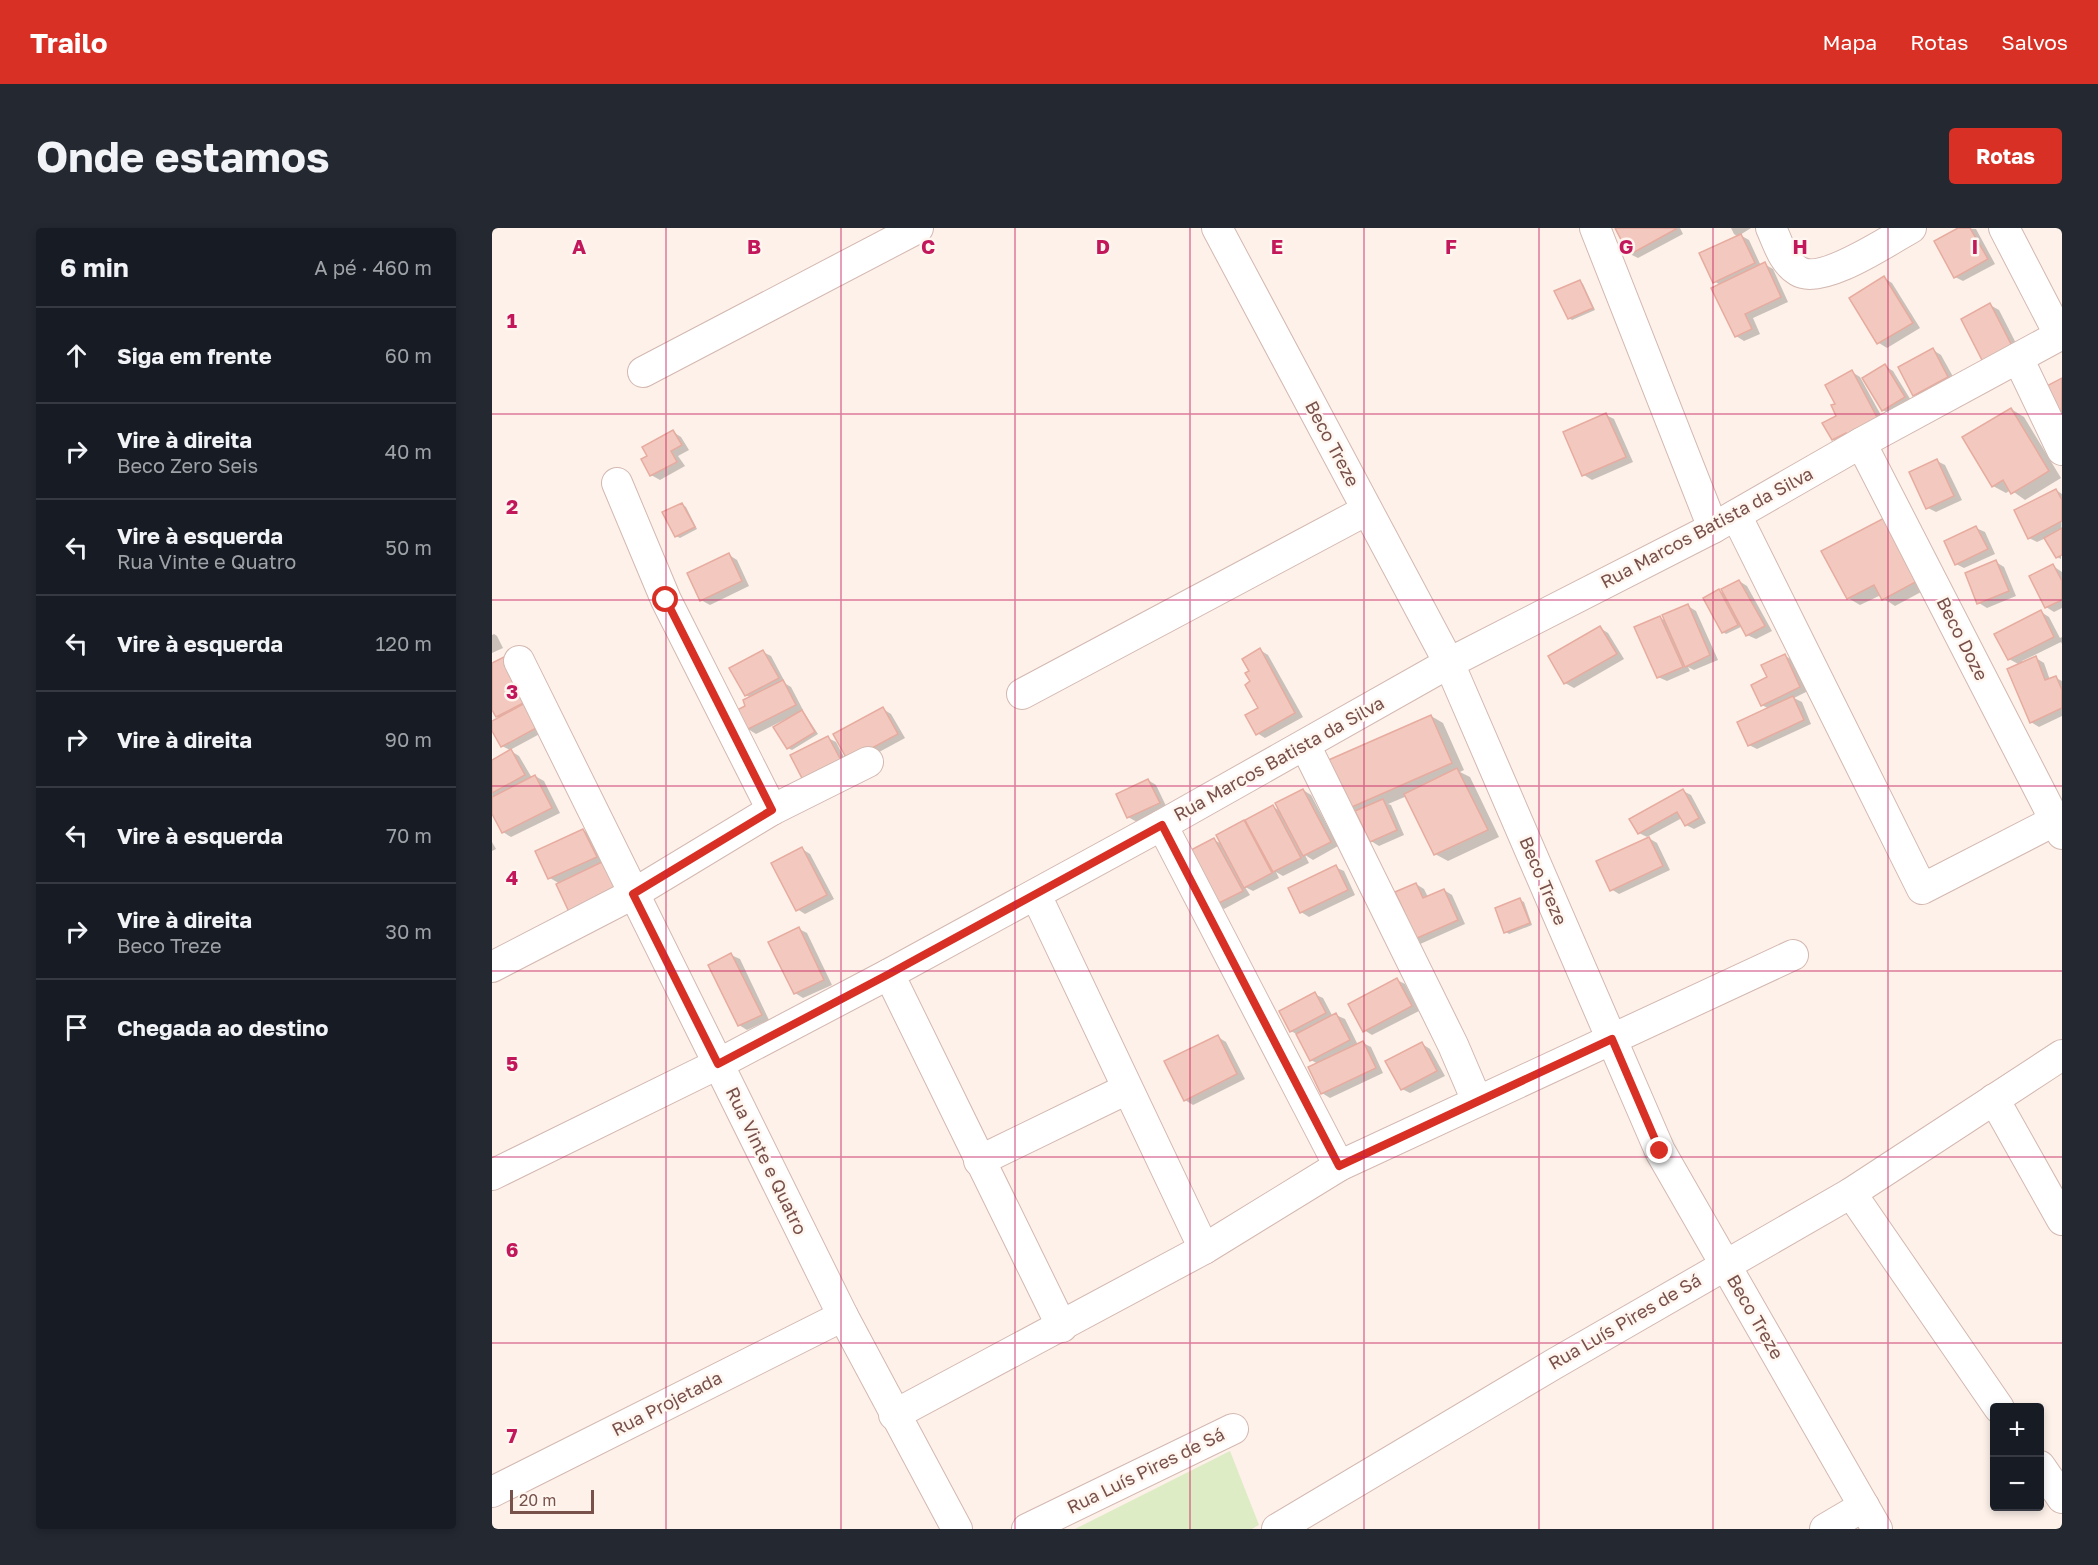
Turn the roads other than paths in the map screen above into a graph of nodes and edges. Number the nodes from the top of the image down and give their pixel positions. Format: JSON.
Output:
{"nodes":[{"id":1,"x":918,"y":228,"type":"edge"},
{"id":2,"x":1216,"y":228,"type":"edge"},
{"id":3,"x":1595,"y":228,"type":"edge"},
{"id":4,"x":1772,"y":228,"type":"edge"},
{"id":5,"x":1911,"y":228,"type":"edge"},
{"id":6,"x":2004,"y":228,"type":"edge"},
{"id":7,"x":2061,"y":335,"type":"edge"},
{"id":8,"x":2018,"y":358,"type":"junction"},
{"id":9,"x":643,"y":372,"type":"dead end"},
{"id":10,"x":1861,"y":443,"type":"junction"},
{"id":11,"x":2062,"y":450,"type":"edge"},
{"id":12,"x":617,"y":483,"type":"dead end"},
{"id":13,"x":1367,"y":510,"type":"junction"},
{"id":14,"x":1724,"y":521,"type":"junction"},
{"id":15,"x":519,"y":661,"type":"dead end"},
{"id":16,"x":1449,"y":663,"type":"junction"},
{"id":17,"x":1022,"y":694,"type":"dead end"},
{"id":18,"x":1305,"y":745,"type":"junction"},
{"id":19,"x":868,"y":762,"type":"dead end"},
{"id":20,"x":772,"y":810,"type":"junction"},
{"id":21,"x":2060,"y":824,"type":"edge"},
{"id":22,"x":1162,"y":825,"type":"junction"},
{"id":23,"x":633,"y":894,"type":"junction"},
{"id":24,"x":1036,"y":895,"type":"junction"},
{"id":25,"x":1793,"y":955,"type":"dead end"},
{"id":26,"x":493,"y":964,"type":"edge"},
{"id":27,"x":889,"y":974,"type":"junction"},
{"id":28,"x":1612,"y":1039,"type":"junction"},
{"id":29,"x":2062,"y":1055,"type":"edge"},
{"id":30,"x":718,"y":1064,"type":"junction"},
{"id":31,"x":1127,"y":1089,"type":"junction"},
{"id":32,"x":1994,"y":1099,"type":"junction"},
{"id":33,"x":1477,"y":1101,"type":"junction"},
{"id":34,"x":979,"y":1161,"type":"junction"},
{"id":35,"x":1339,"y":1166,"type":"junction"},
{"id":36,"x":492,"y":1175,"type":"edge"},
{"id":37,"x":1851,"y":1193,"type":"junction"},
{"id":38,"x":2062,"y":1220,"type":"edge"},
{"id":39,"x":1204,"y":1250,"type":"junction"},
{"id":40,"x":1724,"y":1264,"type":"junction"},
{"id":41,"x":843,"y":1316,"type":"junction"},
{"id":42,"x":1062,"y":1327,"type":"junction"},
{"id":43,"x":1992,"y":1397,"type":"edge"},
{"id":44,"x":894,"y":1415,"type":"junction"},
{"id":45,"x":1233,"y":1429,"type":"dead end"},
{"id":46,"x":2044,"y":1472,"type":"edge"},
{"id":47,"x":492,"y":1492,"type":"edge"},
{"id":48,"x":2062,"y":1498,"type":"edge"},
{"id":49,"x":1871,"y":1517,"type":"edge"},
{"id":50,"x":957,"y":1529,"type":"edge"},
{"id":51,"x":1027,"y":1529,"type":"edge"},
{"id":52,"x":1277,"y":1529,"type":"edge"},
{"id":53,"x":1825,"y":1529,"type":"edge"}],
"edges":[{"from":1,"to":9,"type":"street"},
{"from":2,"to":13,"type":"street","name":"Beco Treze"},
{"from":3,"to":14,"type":"street"},
{"from":4,"to":5,"type":"street"},
{"from":6,"to":7,"type":"street"},
{"from":7,"to":8,"type":"street","name":"Rua Marcos Batista da Silva"},
{"from":8,"to":10,"type":"street","name":"Rua Marcos Batista da Silva"},
{"from":8,"to":11,"type":"street"},
{"from":10,"to":14,"type":"street","name":"Rua Marcos Batista da Silva"},
{"from":10,"to":21,"type":"street","name":"Beco Doze"},
{"from":12,"to":20,"type":"street"},
{"from":13,"to":16,"type":"street","name":"Beco Treze"},
{"from":13,"to":17,"type":"street"},
{"from":14,"to":16,"type":"street","name":"Rua Marcos Batista da Silva"},
{"from":14,"to":21,"type":"street"},
{"from":15,"to":23,"type":"street","name":"Rua Vinte e Quatro"},
{"from":16,"to":18,"type":"street","name":"Rua Marcos Batista da Silva"},
{"from":16,"to":28,"type":"street","name":"Beco Treze"},
{"from":18,"to":22,"type":"street","name":"Rua Marcos Batista da Silva"},
{"from":18,"to":33,"type":"street"},
{"from":19,"to":20,"type":"street"},
{"from":20,"to":23,"type":"street"},
{"from":22,"to":24,"type":"street","name":"Rua Marcos Batista da Silva"},
{"from":22,"to":35,"type":"street"},
{"from":23,"to":26,"type":"street"},
{"from":23,"to":30,"type":"street","name":"Rua Vinte e Quatro"},
{"from":24,"to":27,"type":"street","name":"Rua Marcos Batista da Silva"},
{"from":24,"to":31,"type":"street"},
{"from":25,"to":28,"type":"street"},
{"from":27,"to":30,"type":"street","name":"Rua Marcos Batista da Silva"},
{"from":27,"to":34,"type":"street"},
{"from":28,"to":33,"type":"street"},
{"from":28,"to":40,"type":"street","name":"Beco Treze"},
{"from":29,"to":32,"type":"street","name":"Rua Luís Pires de Sá"},
{"from":30,"to":36,"type":"street","name":"Rua Marcos Batista da Silva"},
{"from":30,"to":41,"type":"street","name":"Rua Vinte e Quatro"},
{"from":31,"to":34,"type":"street"},
{"from":31,"to":39,"type":"street"},
{"from":32,"to":37,"type":"street","name":"Rua Luís Pires de Sá"},
{"from":32,"to":38,"type":"street"},
{"from":33,"to":35,"type":"street"},
{"from":34,"to":42,"type":"street"},
{"from":35,"to":39,"type":"street"},
{"from":37,"to":40,"type":"street","name":"Rua Luís Pires de Sá"},
{"from":37,"to":43,"type":"street"},
{"from":39,"to":42,"type":"street"},
{"from":40,"to":49,"type":"street","name":"Beco Treze"},
{"from":40,"to":52,"type":"street","name":"Rua Luís Pires de Sá"},
{"from":41,"to":44,"type":"street","name":"Rua Vinte e Quatro"},
{"from":41,"to":47,"type":"street","name":"Rua Projetada"},
{"from":42,"to":44,"type":"street"},
{"from":44,"to":50,"type":"street","name":"Rua Vinte e Quatro"},
{"from":45,"to":51,"type":"street","name":"Rua Luís Pires de Sá"},
{"from":46,"to":48,"type":"street"},
{"from":49,"to":53,"type":"street"}]}
